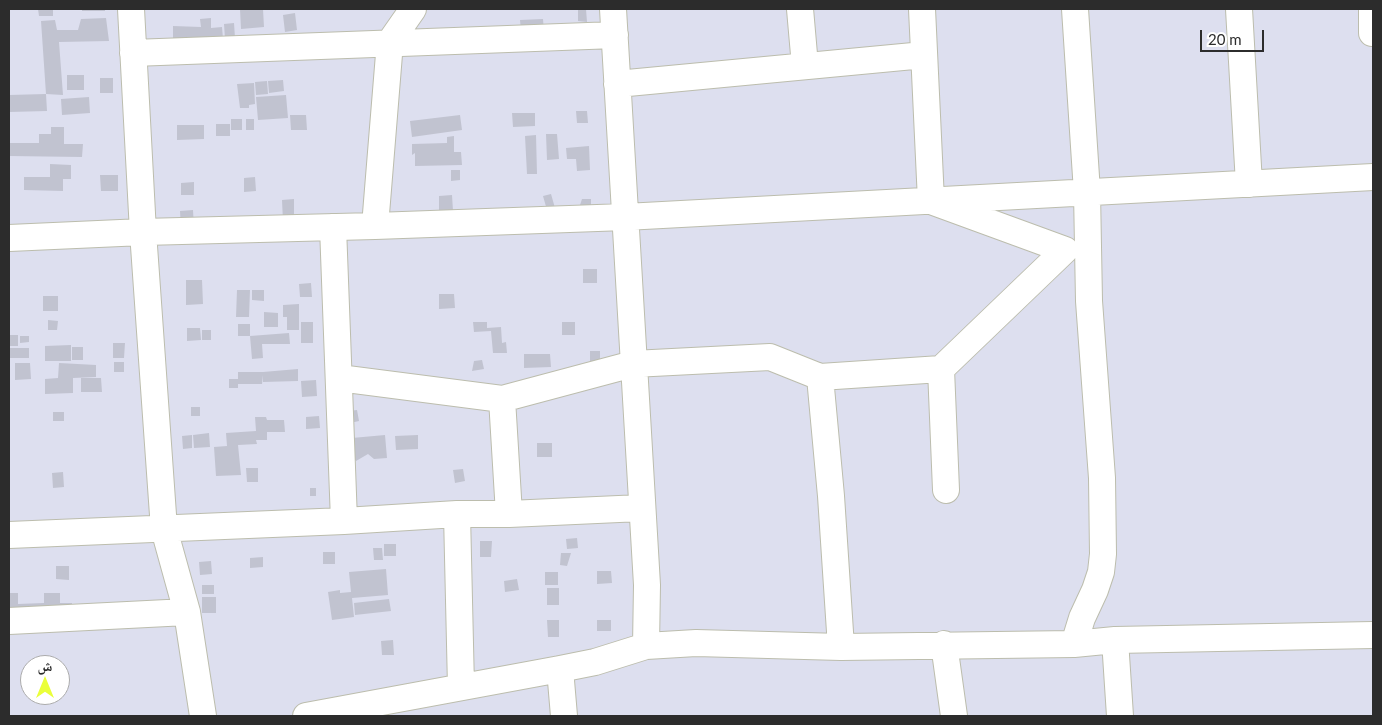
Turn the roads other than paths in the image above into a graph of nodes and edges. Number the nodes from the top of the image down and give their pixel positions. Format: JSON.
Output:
{"nodes":[{"id":1,"x":131,"y":9,"type":"edge"},
{"id":2,"x":413,"y":9,"type":"edge"},
{"id":3,"x":613,"y":9,"type":"edge"},
{"id":4,"x":800,"y":9,"type":"edge"},
{"id":5,"x":922,"y":9,"type":"edge"},
{"id":6,"x":1075,"y":9,"type":"edge"},
{"id":7,"x":1239,"y":9,"type":"edge"},
{"id":8,"x":614,"y":35,"type":"junction"},
{"id":9,"x":390,"y":42,"type":"junction"},
{"id":10,"x":133,"y":53,"type":"junction"},
{"id":11,"x":924,"y":55,"type":"junction"},
{"id":12,"x":805,"y":66,"type":"junction"},
{"id":13,"x":617,"y":84,"type":"junction"},
{"id":14,"x":1373,"y":177,"type":"edge"},
{"id":15,"x":1249,"y":184,"type":"junction"},
{"id":16,"x":1087,"y":192,"type":"junction"},
{"id":17,"x":931,"y":201,"type":"junction"},
{"id":18,"x":625,"y":217,"type":"junction"},
{"id":19,"x":375,"y":226,"type":"junction"},
{"id":20,"x":333,"y":227,"type":"junction"},
{"id":21,"x":143,"y":232,"type":"junction"},
{"id":22,"x":9,"y":238,"type":"edge"},
{"id":23,"x":1065,"y":250,"type":"junction"},
{"id":24,"x":1089,"y":302,"type":"junction"},
{"id":25,"x":633,"y":364,"type":"junction"},
{"id":26,"x":941,"y":369,"type":"junction"},
{"id":27,"x":820,"y":377,"type":"junction"},
{"id":28,"x":339,"y":378,"type":"junction"},
{"id":29,"x":502,"y":400,"type":"junction"},
{"id":30,"x":946,"y":490,"type":"dead end"},
{"id":31,"x":641,"y":508,"type":"junction"},
{"id":32,"x":457,"y":514,"type":"junction"},
{"id":33,"x":509,"y":514,"type":"junction"},
{"id":34,"x":344,"y":521,"type":"junction"},
{"id":35,"x":164,"y":529,"type":"junction"},
{"id":36,"x":9,"y":535,"type":"edge"},
{"id":37,"x":187,"y":612,"type":"junction"},
{"id":38,"x":9,"y":621,"type":"edge"},
{"id":39,"x":1373,"y":635,"type":"edge"},
{"id":40,"x":1115,"y":640,"type":"junction"},
{"id":41,"x":944,"y":644,"type":"junction"},
{"id":42,"x":1074,"y":644,"type":"junction"},
{"id":43,"x":646,"y":646,"type":"junction"},
{"id":44,"x":841,"y":647,"type":"junction"},
{"id":45,"x":560,"y":669,"type":"junction"},
{"id":46,"x":461,"y":687,"type":"junction"},
{"id":47,"x":203,"y":716,"type":"edge"},
{"id":48,"x":306,"y":716,"type":"edge"},
{"id":49,"x":564,"y":716,"type":"edge"},
{"id":50,"x":954,"y":716,"type":"edge"},
{"id":51,"x":1120,"y":716,"type":"edge"}],
"edges":[{"from":1,"to":10,"type":"street"},
{"from":2,"to":9,"type":"street"},
{"from":3,"to":8,"type":"street"},
{"from":4,"to":12,"type":"street"},
{"from":5,"to":11,"type":"street"},
{"from":6,"to":16,"type":"street"},
{"from":7,"to":15,"type":"street"},
{"from":8,"to":9,"type":"street"},
{"from":8,"to":13,"type":"street"},
{"from":9,"to":10,"type":"street"},
{"from":9,"to":19,"type":"street"},
{"from":10,"to":21,"type":"street"},
{"from":11,"to":12,"type":"street"},
{"from":11,"to":17,"type":"street"},
{"from":12,"to":13,"type":"street"},
{"from":13,"to":18,"type":"street"},
{"from":14,"to":15,"type":"street"},
{"from":15,"to":16,"type":"street"},
{"from":16,"to":17,"type":"street"},
{"from":16,"to":24,"type":"street"},
{"from":17,"to":18,"type":"street"},
{"from":17,"to":23,"type":"street"},
{"from":18,"to":19,"type":"street"},
{"from":18,"to":25,"type":"street"},
{"from":19,"to":20,"type":"street"},
{"from":20,"to":21,"type":"street"},
{"from":20,"to":28,"type":"street"},
{"from":21,"to":22,"type":"street"},
{"from":21,"to":35,"type":"street"},
{"from":23,"to":24,"type":"street"},
{"from":23,"to":26,"type":"street"},
{"from":24,"to":42,"type":"street"},
{"from":25,"to":27,"type":"street"},
{"from":25,"to":29,"type":"street"},
{"from":25,"to":31,"type":"street"},
{"from":26,"to":27,"type":"street"},
{"from":26,"to":30,"type":"street"},
{"from":27,"to":44,"type":"street"},
{"from":28,"to":29,"type":"street"},
{"from":28,"to":34,"type":"street"},
{"from":29,"to":33,"type":"street"},
{"from":31,"to":33,"type":"street"},
{"from":31,"to":43,"type":"street"},
{"from":32,"to":33,"type":"street"},
{"from":32,"to":34,"type":"street"},
{"from":32,"to":46,"type":"street"},
{"from":34,"to":35,"type":"street"},
{"from":35,"to":36,"type":"street"},
{"from":35,"to":37,"type":"street"},
{"from":37,"to":38,"type":"street"},
{"from":37,"to":47,"type":"street"},
{"from":39,"to":40,"type":"street"},
{"from":40,"to":42,"type":"street"},
{"from":40,"to":51,"type":"street"},
{"from":41,"to":42,"type":"street"},
{"from":41,"to":44,"type":"street"},
{"from":41,"to":50,"type":"street"},
{"from":43,"to":44,"type":"street"},
{"from":43,"to":45,"type":"street"},
{"from":45,"to":46,"type":"street"},
{"from":45,"to":49,"type":"street"},
{"from":46,"to":48,"type":"street"}]}
